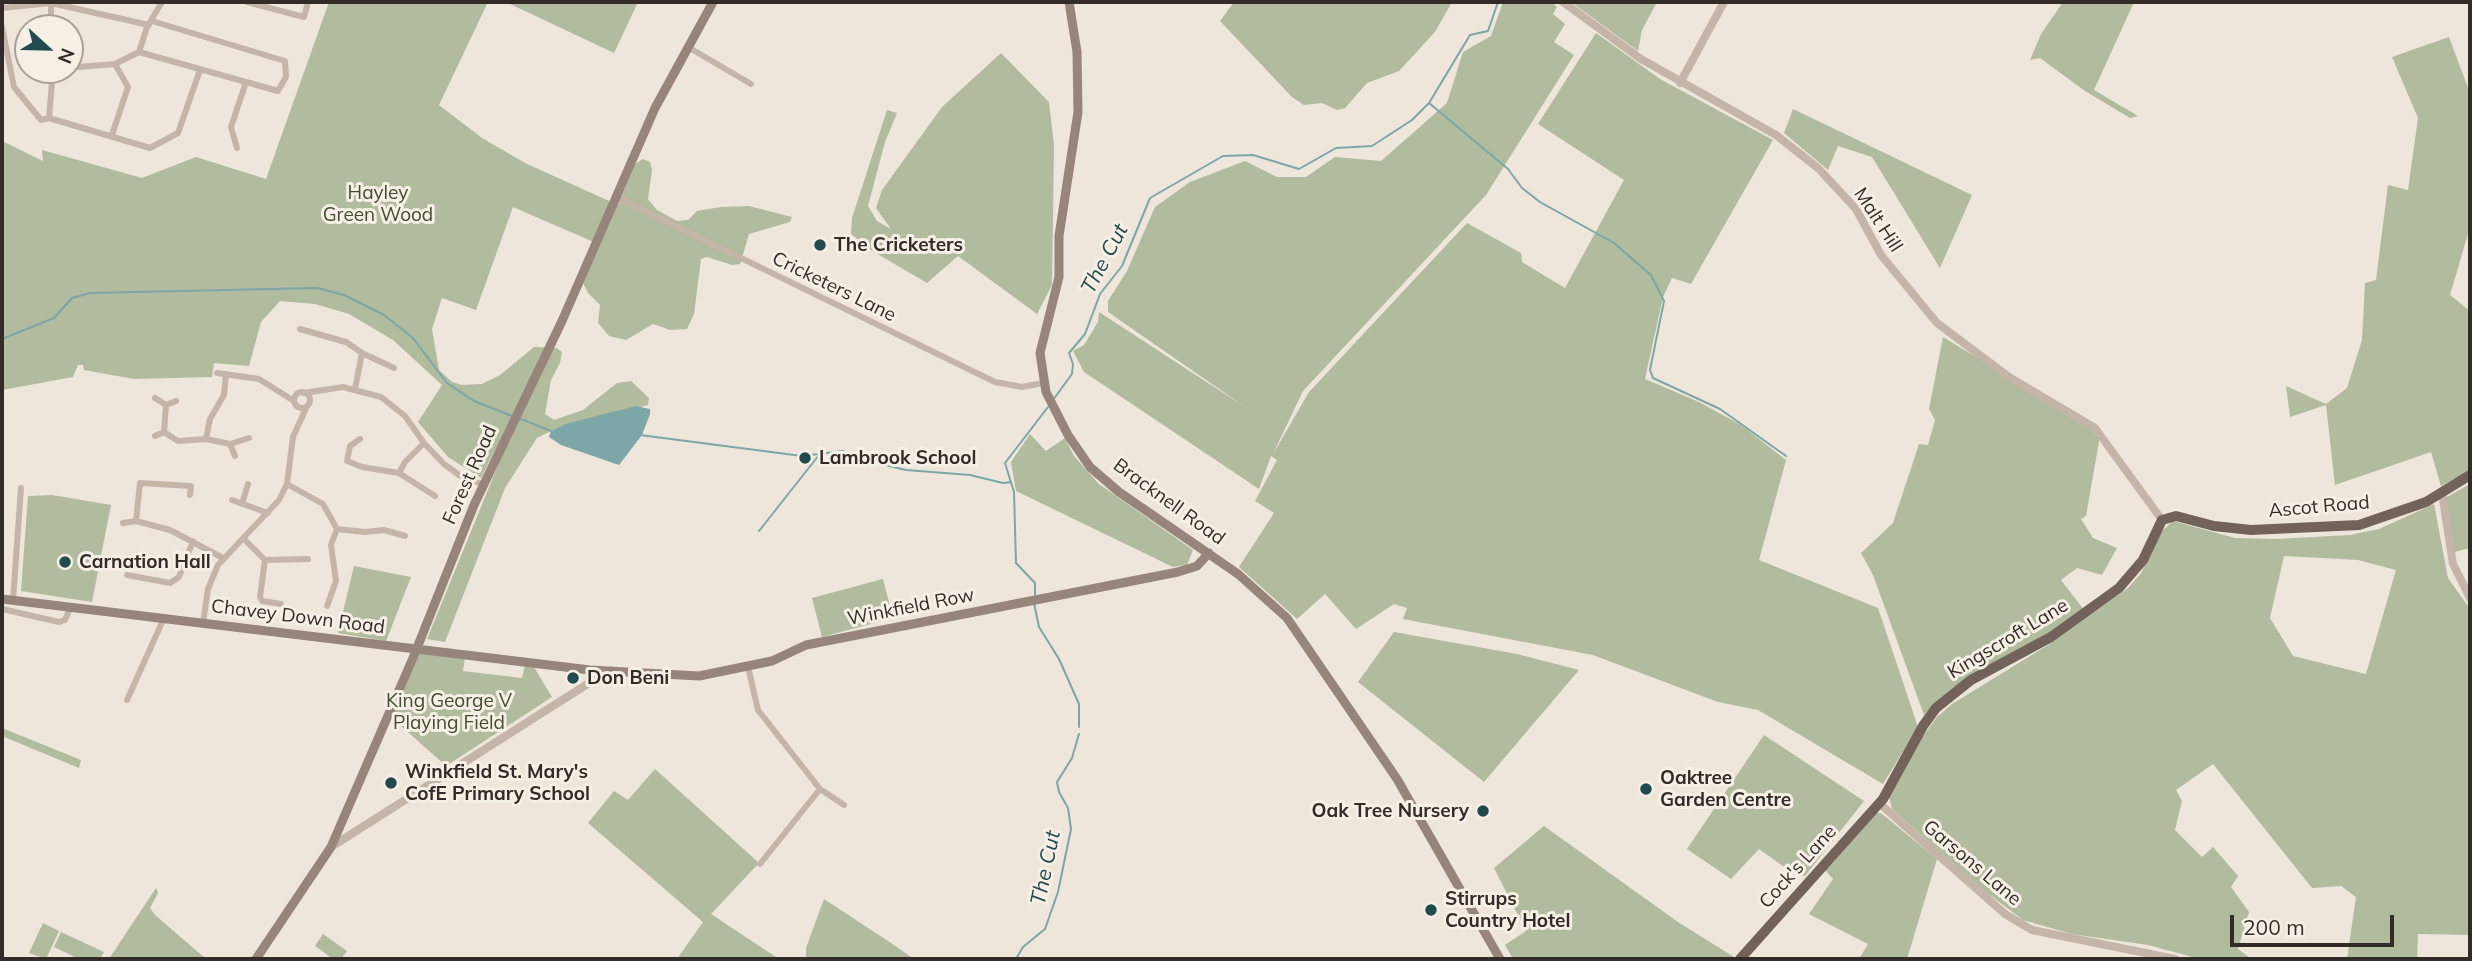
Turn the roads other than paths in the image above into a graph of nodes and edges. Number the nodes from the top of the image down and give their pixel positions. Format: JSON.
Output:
{"nodes":[{"id":1,"x":32,"y":2,"type":"edge"},
{"id":2,"x":45,"y":2,"type":"edge"},
{"id":3,"x":51,"y":2,"type":"edge"},
{"id":4,"x":162,"y":2,"type":"edge"},
{"id":5,"x":247,"y":2,"type":"edge"},
{"id":6,"x":308,"y":2,"type":"edge"},
{"id":7,"x":713,"y":2,"type":"edge"},
{"id":8,"x":1069,"y":2,"type":"edge"},
{"id":9,"x":1563,"y":2,"type":"edge"},
{"id":10,"x":1724,"y":2,"type":"edge"},
{"id":11,"x":2,"y":10,"type":"edge"},
{"id":12,"x":150,"y":23,"type":"junction"},
{"id":13,"x":2,"y":27,"type":"edge"},
{"id":14,"x":688,"y":47,"type":"junction"},
{"id":15,"x":139,"y":52,"type":"junction"},
{"id":16,"x":115,"y":65,"type":"junction"},
{"id":17,"x":84,"y":67,"type":"edge"},
{"id":18,"x":200,"y":70,"type":"junction"},
{"id":19,"x":246,"y":82,"type":"junction"},
{"id":20,"x":1680,"y":83,"type":"junction"},
{"id":21,"x":52,"y":84,"type":"edge"},
{"id":22,"x":751,"y":84,"type":"dead end"},
{"id":23,"x":50,"y":118,"type":"junction"},
{"id":24,"x":113,"y":135,"type":"junction"},
{"id":25,"x":237,"y":148,"type":"dead end"},
{"id":26,"x":616,"y":197,"type":"junction"},
{"id":27,"x":300,"y":328,"type":"dead end"},
{"id":28,"x":362,"y":353,"type":"junction"},
{"id":29,"x":394,"y":368,"type":"dead end"},
{"id":30,"x":217,"y":373,"type":"dead end"},
{"id":31,"x":226,"y":374,"type":"junction"},
{"id":32,"x":1043,"y":383,"type":"junction"},
{"id":33,"x":355,"y":389,"type":"junction"},
{"id":34,"x":323,"y":390,"type":"junction"},
{"id":35,"x":155,"y":398,"type":"dead end"},
{"id":36,"x":297,"y":398,"type":"junction"},
{"id":37,"x":176,"y":401,"type":"dead end"},
{"id":38,"x":308,"y":403,"type":"junction"},
{"id":39,"x":166,"y":405,"type":"junction"},
{"id":40,"x":299,"y":421,"type":"junction"},
{"id":41,"x":163,"y":432,"type":"junction"},
{"id":42,"x":155,"y":436,"type":"dead end"},
{"id":43,"x":249,"y":438,"type":"dead end"},
{"id":44,"x":206,"y":439,"type":"junction"},
{"id":45,"x":360,"y":439,"type":"dead end"},
{"id":46,"x":230,"y":443,"type":"junction"},
{"id":47,"x":424,"y":443,"type":"junction"},
{"id":48,"x":235,"y":456,"type":"dead end"},
{"id":49,"x":399,"y":473,"type":"junction"},
{"id":50,"x":2470,"y":475,"type":"edge"},
{"id":51,"x":248,"y":484,"type":"dead end"},
{"id":52,"x":287,"y":484,"type":"junction"},
{"id":53,"x":484,"y":485,"type":"junction"},
{"id":54,"x":21,"y":488,"type":"dead end"},
{"id":55,"x":2442,"y":493,"type":"junction"},
{"id":56,"x":190,"y":495,"type":"dead end"},
{"id":57,"x":435,"y":496,"type":"dead end"},
{"id":58,"x":232,"y":500,"type":"dead end"},
{"id":59,"x":242,"y":504,"type":"junction"},
{"id":60,"x":268,"y":513,"type":"junction"},
{"id":61,"x":2162,"y":520,"type":"junction"},
{"id":62,"x":136,"y":521,"type":"junction"},
{"id":63,"x":123,"y":523,"type":"dead end"},
{"id":64,"x":337,"y":529,"type":"junction"},
{"id":65,"x":405,"y":536,"type":"dead end"},
{"id":66,"x":244,"y":539,"type":"junction"},
{"id":67,"x":193,"y":541,"type":"junction"},
{"id":68,"x":1209,"y":552,"type":"junction"},
{"id":69,"x":223,"y":558,"type":"junction"},
{"id":70,"x":308,"y":559,"type":"dead end"},
{"id":71,"x":265,"y":560,"type":"junction"},
{"id":72,"x":127,"y":575,"type":"dead end"},
{"id":73,"x":2470,"y":598,"type":"edge"},
{"id":74,"x":2,"y":599,"type":"edge"},
{"id":75,"x":13,"y":600,"type":"junction"},
{"id":76,"x":281,"y":604,"type":"dead end"},
{"id":77,"x":327,"y":606,"type":"dead end"},
{"id":78,"x":70,"y":608,"type":"junction"},
{"id":79,"x":2,"y":609,"type":"edge"},
{"id":80,"x":164,"y":618,"type":"junction"},
{"id":81,"x":203,"y":623,"type":"junction"},
{"id":82,"x":417,"y":649,"type":"junction"},
{"id":83,"x":748,"y":667,"type":"junction"},
{"id":84,"x":590,"y":670,"type":"junction"},
{"id":85,"x":616,"y":670,"type":"junction"},
{"id":86,"x":589,"y":683,"type":"junction"},
{"id":87,"x":127,"y":700,"type":"dead end"},
{"id":88,"x":820,"y":789,"type":"junction"},
{"id":89,"x":1881,"y":801,"type":"junction"},
{"id":90,"x":844,"y":805,"type":"dead end"},
{"id":91,"x":331,"y":847,"type":"junction"},
{"id":92,"x":760,"y":864,"type":"dead end"},
{"id":93,"x":257,"y":959,"type":"edge"},
{"id":94,"x":1500,"y":959,"type":"edge"},
{"id":95,"x":1740,"y":959,"type":"edge"},
{"id":96,"x":2175,"y":959,"type":"edge"}],
"edges":[{"from":1,"to":2,"type":"street"},
{"from":1,"to":11,"type":"street"},
{"from":2,"to":3,"type":"street"},
{"from":3,"to":12,"type":"street"},
{"from":4,"to":12,"type":"street"},
{"from":5,"to":6,"type":"street"},
{"from":7,"to":14,"type":"main road","name":"Forest Road"},
{"from":8,"to":32,"type":"main road","name":"Bracknell Road"},
{"from":9,"to":20,"type":"street","name":"Malt Hill"},
{"from":10,"to":20,"type":"street"},
{"from":12,"to":15,"type":"street"},
{"from":12,"to":19,"type":"street"},
{"from":13,"to":23,"type":"street"},
{"from":14,"to":22,"type":"street"},
{"from":14,"to":26,"type":"main road","name":"Forest Road"},
{"from":15,"to":16,"type":"street"},
{"from":15,"to":18,"type":"street"},
{"from":16,"to":17,"type":"street"},
{"from":16,"to":24,"type":"street"},
{"from":18,"to":19,"type":"street"},
{"from":18,"to":24,"type":"street"},
{"from":19,"to":25,"type":"street"},
{"from":20,"to":61,"type":"street","name":"Malt Hill"},
{"from":21,"to":23,"type":"street"},
{"from":23,"to":24,"type":"street"},
{"from":26,"to":32,"type":"street","name":"Cricketers Lane"},
{"from":26,"to":53,"type":"main road","name":"Forest Road"},
{"from":27,"to":28,"type":"street"},
{"from":28,"to":29,"type":"street"},
{"from":28,"to":33,"type":"street"},
{"from":30,"to":31,"type":"street"},
{"from":31,"to":36,"type":"street"},
{"from":31,"to":44,"type":"street"},
{"from":32,"to":68,"type":"main road","name":"Bracknell Road"},
{"from":33,"to":34,"type":"street"},
{"from":33,"to":47,"type":"street"},
{"from":34,"to":36,"type":"street"},
{"from":34,"to":38,"type":"street"},
{"from":35,"to":39,"type":"street"},
{"from":36,"to":38,"type":"street"},
{"from":36,"to":38,"type":"street"},
{"from":36,"to":40,"type":"street"},
{"from":37,"to":39,"type":"street"},
{"from":38,"to":40,"type":"street"},
{"from":39,"to":41,"type":"street"},
{"from":40,"to":52,"type":"street"},
{"from":41,"to":42,"type":"street"},
{"from":41,"to":44,"type":"street"},
{"from":43,"to":46,"type":"street"},
{"from":44,"to":46,"type":"street"},
{"from":45,"to":49,"type":"street"},
{"from":46,"to":48,"type":"street"},
{"from":47,"to":49,"type":"street"},
{"from":47,"to":53,"type":"street"},
{"from":49,"to":57,"type":"street"},
{"from":50,"to":55,"type":"main road","name":"Ascot Road"},
{"from":51,"to":59,"type":"street"},
{"from":52,"to":60,"type":"street"},
{"from":52,"to":64,"type":"street"},
{"from":53,"to":82,"type":"main road","name":"Forest Road"},
{"from":54,"to":75,"type":"street"},
{"from":55,"to":61,"type":"main road","name":"Ascot Road"},
{"from":55,"to":73,"type":"street"},
{"from":56,"to":62,"type":"street"},
{"from":58,"to":59,"type":"street"},
{"from":59,"to":60,"type":"street"},
{"from":60,"to":66,"type":"street"},
{"from":61,"to":89,"type":"main road","name":"Kingscroft Lane"},
{"from":62,"to":63,"type":"street"},
{"from":62,"to":67,"type":"street"},
{"from":64,"to":65,"type":"street"},
{"from":64,"to":77,"type":"street"},
{"from":66,"to":69,"type":"street"},
{"from":66,"to":71,"type":"street"},
{"from":67,"to":69,"type":"street"},
{"from":67,"to":72,"type":"street"},
{"from":68,"to":83,"type":"main road","name":"Winkfield Row"},
{"from":68,"to":94,"type":"main road","name":"Bracknell Road"},
{"from":69,"to":81,"type":"street"},
{"from":70,"to":71,"type":"street"},
{"from":71,"to":76,"type":"street"},
{"from":74,"to":75,"type":"main road","name":"Chavey Down Road"},
{"from":75,"to":78,"type":"main road","name":"Chavey Down Road"},
{"from":78,"to":79,"type":"street"},
{"from":78,"to":80,"type":"main road","name":"Chavey Down Road"},
{"from":80,"to":81,"type":"main road","name":"Chavey Down Road"},
{"from":80,"to":87,"type":"street"},
{"from":81,"to":82,"type":"main road","name":"Chavey Down Road"},
{"from":82,"to":84,"type":"main road","name":"Chavey Down Road"},
{"from":82,"to":91,"type":"main road","name":"Forest Road"},
{"from":83,"to":85,"type":"main road","name":"Winkfield Row"},
{"from":83,"to":88,"type":"street"},
{"from":84,"to":85,"type":"main road","name":"Winkfield Row"},
{"from":84,"to":86,"type":"street"},
{"from":85,"to":86,"type":"street","name":"Winkfield Row"},
{"from":86,"to":91,"type":"street","name":"Winkfield Row"},
{"from":88,"to":90,"type":"street"},
{"from":88,"to":92,"type":"street"},
{"from":89,"to":95,"type":"main road","name":"Cock's Lane"},
{"from":89,"to":96,"type":"street","name":"Garsons Lane"},
{"from":91,"to":93,"type":"main road","name":"Forest Road"}]}
